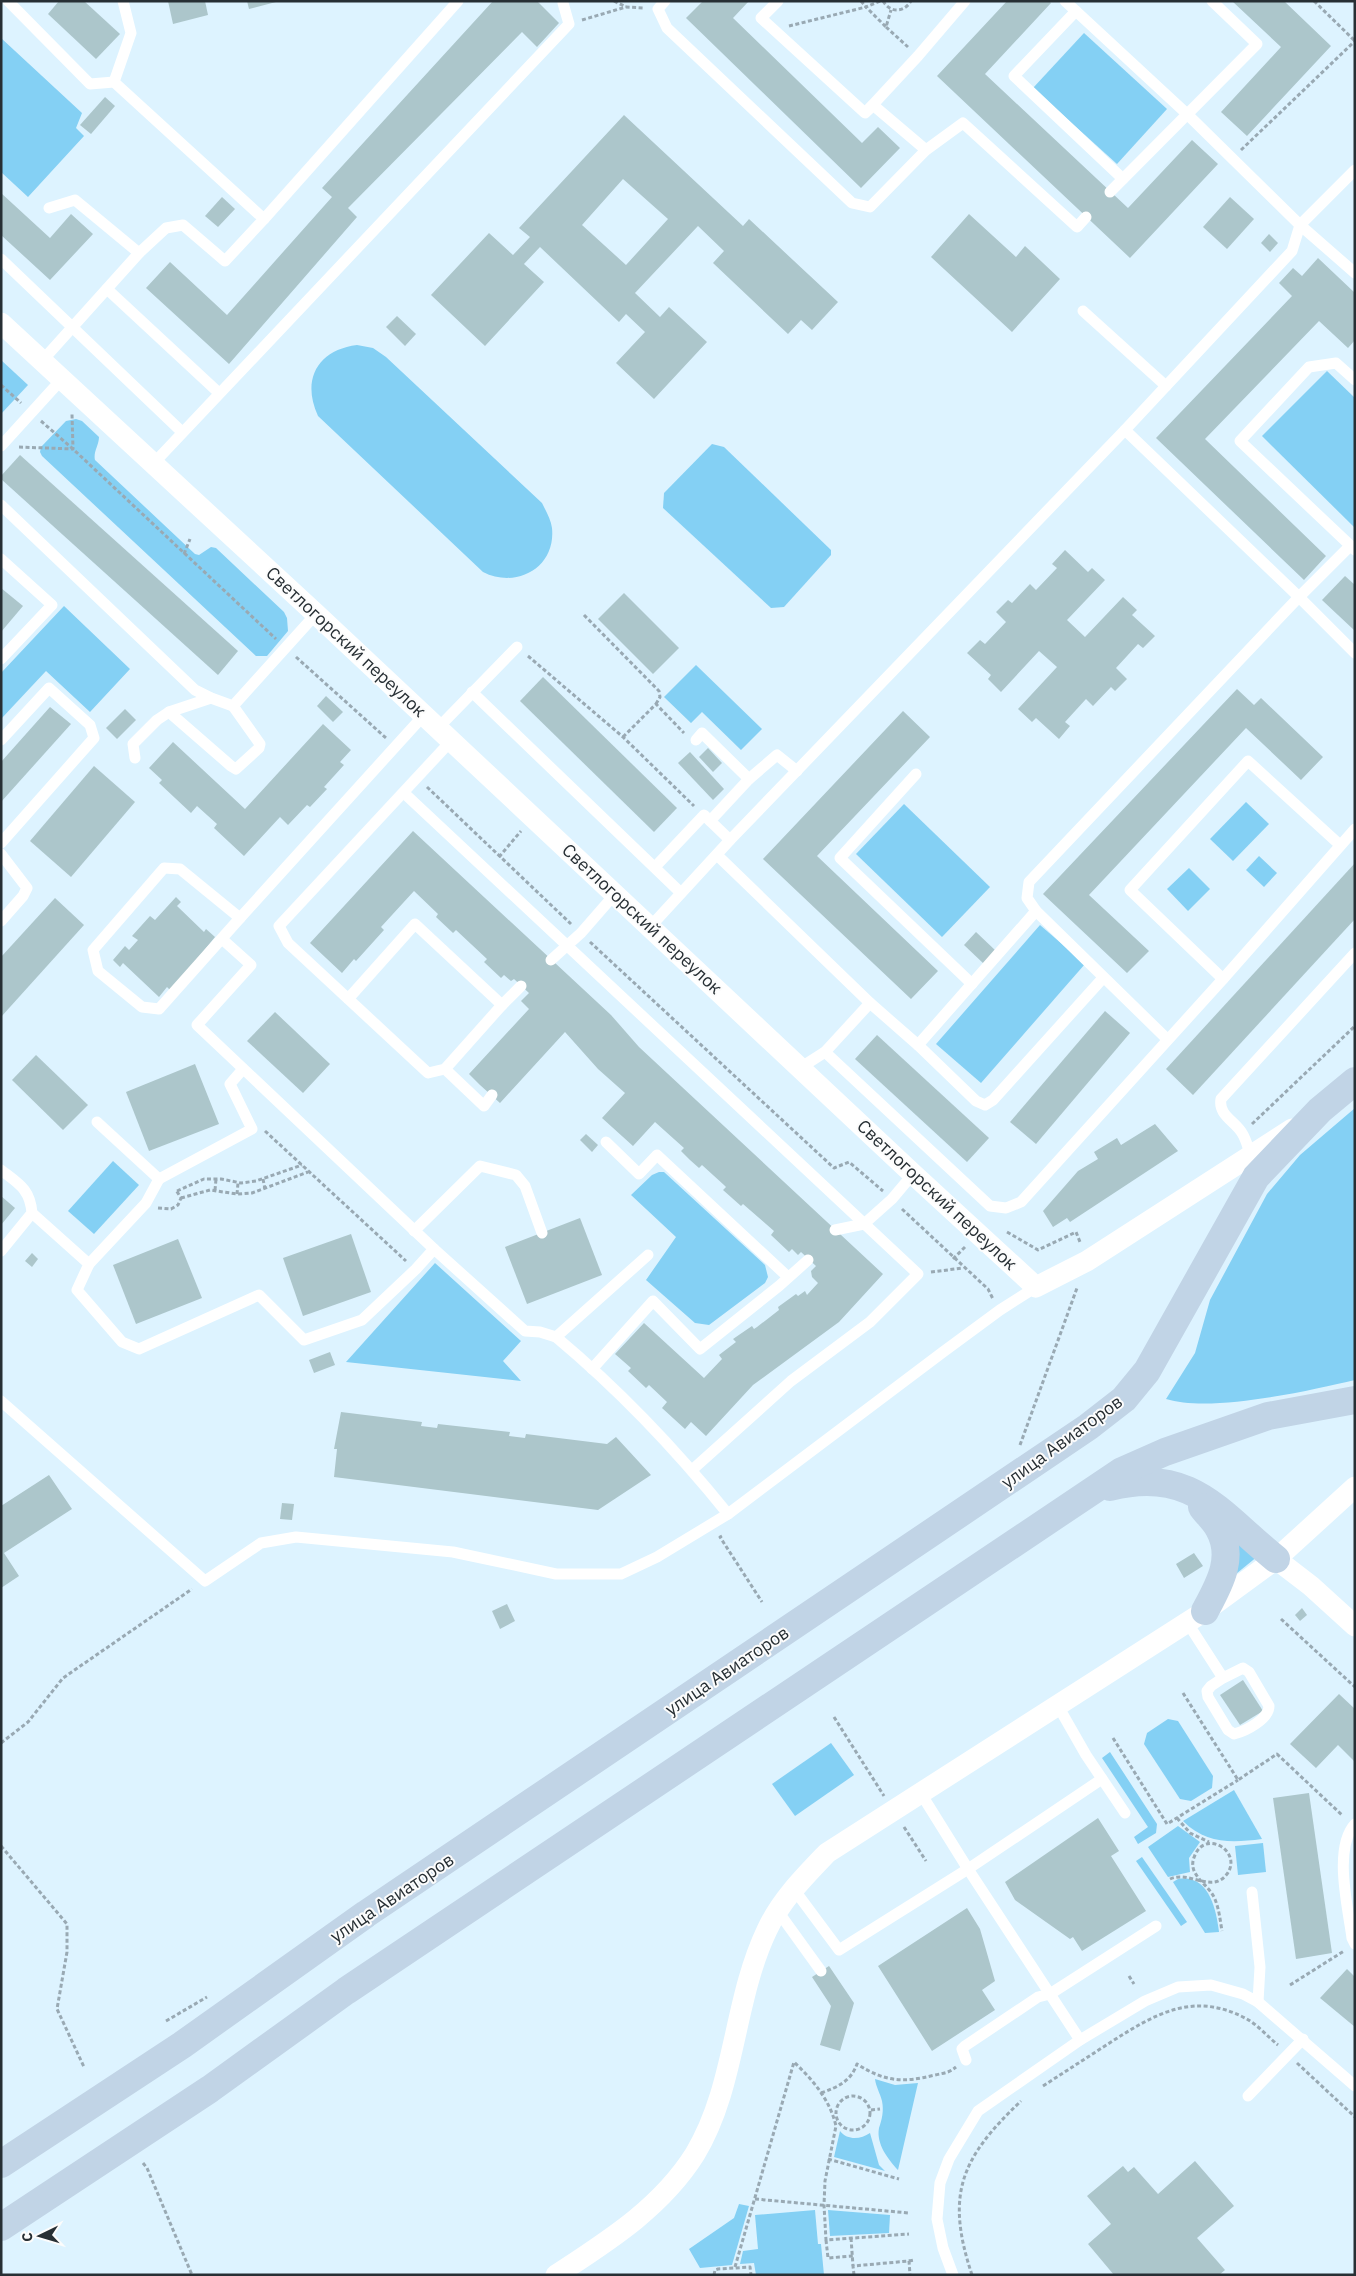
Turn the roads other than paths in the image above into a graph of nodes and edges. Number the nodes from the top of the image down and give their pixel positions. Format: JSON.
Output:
{"nodes":[{"id":1,"x":8,"y":1,"type":"edge"},
{"id":2,"x":123,"y":1,"type":"edge"},
{"id":3,"x":458,"y":1,"type":"edge"},
{"id":4,"x":778,"y":1,"type":"edge"},
{"id":5,"x":965,"y":1,"type":"edge"},
{"id":6,"x":1065,"y":1,"type":"edge"},
{"id":7,"x":1212,"y":1,"type":"edge"},
{"id":8,"x":562,"y":3,"type":"dead end"},
{"id":9,"x":662,"y":5,"type":"edge"},
{"id":10,"x":1076,"y":11,"type":"junction"},
{"id":11,"x":114,"y":82,"type":"junction"},
{"id":12,"x":873,"y":105,"type":"junction"},
{"id":13,"x":1187,"y":114,"type":"junction"},
{"id":14,"x":926,"y":150,"type":"junction"},
{"id":15,"x":1355,"y":170,"type":"edge"},
{"id":16,"x":1123,"y":179,"type":"junction"},
{"id":17,"x":1110,"y":192,"type":"dead end"},
{"id":18,"x":50,"y":208,"type":"dead end"},
{"id":19,"x":1086,"y":217,"type":"dead end"},
{"id":20,"x":264,"y":219,"type":"junction"},
{"id":21,"x":1300,"y":225,"type":"junction"},
{"id":22,"x":139,"y":253,"type":"junction"},
{"id":23,"x":1,"y":259,"type":"edge"},
{"id":24,"x":1355,"y":273,"type":"edge"},
{"id":25,"x":107,"y":289,"type":"junction"},
{"id":26,"x":1083,"y":310,"type":"dead end"},
{"id":27,"x":1,"y":323,"type":"edge"},
{"id":28,"x":74,"y":327,"type":"junction"},
{"id":29,"x":42,"y":361,"type":"junction"},
{"id":30,"x":61,"y":380,"type":"junction"},
{"id":31,"x":1355,"y":380,"type":"edge"},
{"id":32,"x":1166,"y":386,"type":"junction"},
{"id":33,"x":219,"y":393,"type":"junction"},
{"id":34,"x":1125,"y":430,"type":"junction"},
{"id":35,"x":182,"y":432,"type":"junction"},
{"id":36,"x":6,"y":446,"type":"edge"},
{"id":37,"x":152,"y":464,"type":"junction"},
{"id":38,"x":1,"y":505,"type":"edge"},
{"id":39,"x":1352,"y":548,"type":"edge"},
{"id":40,"x":1,"y":560,"type":"edge"},
{"id":41,"x":1299,"y":597,"type":"junction"},
{"id":42,"x":316,"y":614,"type":"junction"},
{"id":43,"x":517,"y":646,"type":"road end"},
{"id":44,"x":1355,"y":653,"type":"edge"},
{"id":45,"x":1,"y":659,"type":"edge"},
{"id":46,"x":472,"y":692,"type":"junction"},
{"id":47,"x":211,"y":698,"type":"junction"},
{"id":48,"x":233,"y":706,"type":"junction"},
{"id":49,"x":169,"y":712,"type":"junction"},
{"id":50,"x":438,"y":728,"type":"junction"},
{"id":51,"x":1,"y":740,"type":"edge"},
{"id":52,"x":696,"y":740,"type":"road end"},
{"id":53,"x":135,"y":758,"type":"dead end"},
{"id":54,"x":797,"y":771,"type":"junction"},
{"id":55,"x":916,"y":774,"type":"dead end"},
{"id":56,"x":749,"y":779,"type":"junction"},
{"id":57,"x":404,"y":793,"type":"junction"},
{"id":58,"x":707,"y":818,"type":"junction"},
{"id":59,"x":1355,"y":829,"type":"edge"},
{"id":60,"x":730,"y":840,"type":"junction"},
{"id":61,"x":1,"y":843,"type":"edge"},
{"id":62,"x":1340,"y":845,"type":"junction"},
{"id":63,"x":1,"y":854,"type":"edge"},
{"id":64,"x":717,"y":854,"type":"junction"},
{"id":65,"x":655,"y":866,"type":"junction"},
{"id":66,"x":681,"y":893,"type":"junction"},
{"id":67,"x":615,"y":894,"type":"junction"},
{"id":68,"x":1036,"y":911,"type":"junction"},
{"id":69,"x":240,"y":918,"type":"junction"},
{"id":70,"x":1,"y":921,"type":"edge"},
{"id":71,"x":650,"y":926,"type":"junction"},
{"id":72,"x":222,"y":939,"type":"junction"},
{"id":73,"x":566,"y":946,"type":"junction"},
{"id":74,"x":1355,"y":953,"type":"edge"},
{"id":75,"x":551,"y":960,"type":"dead end"},
{"id":76,"x":1103,"y":978,"type":"junction"},
{"id":77,"x":1223,"y":979,"type":"junction"},
{"id":78,"x":972,"y":984,"type":"junction"},
{"id":79,"x":521,"y":986,"type":"dead end"},
{"id":80,"x":348,"y":999,"type":"junction"},
{"id":81,"x":870,"y":1003,"type":"junction"},
{"id":82,"x":502,"y":1005,"type":"junction"},
{"id":83,"x":1167,"y":1039,"type":"junction"},
{"id":84,"x":918,"y":1045,"type":"junction"},
{"id":85,"x":825,"y":1052,"type":"junction"},
{"id":86,"x":800,"y":1068,"type":"junction"},
{"id":87,"x":242,"y":1069,"type":"junction"},
{"id":88,"x":445,"y":1069,"type":"junction"},
{"id":89,"x":1355,"y":1081,"type":"edge"},
{"id":90,"x":492,"y":1095,"type":"dead end"},
{"id":91,"x":1320,"y":1110,"type":"junction"},
{"id":92,"x":97,"y":1122,"type":"dead end"},
{"id":93,"x":606,"y":1142,"type":"dead end"},
{"id":94,"x":1251,"y":1156,"type":"junction"},
{"id":95,"x":1,"y":1170,"type":"edge"},
{"id":96,"x":913,"y":1174,"type":"junction"},
{"id":97,"x":159,"y":1179,"type":"junction"},
{"id":98,"x":32,"y":1213,"type":"junction"},
{"id":99,"x":864,"y":1224,"type":"junction"},
{"id":100,"x":835,"y":1230,"type":"dead end"},
{"id":101,"x":414,"y":1231,"type":"junction"},
{"id":102,"x":542,"y":1232,"type":"dead end"},
{"id":103,"x":434,"y":1249,"type":"junction"},
{"id":104,"x":1,"y":1251,"type":"edge"},
{"id":105,"x":648,"y":1255,"type":"dead end"},
{"id":106,"x":808,"y":1260,"type":"dead end"},
{"id":107,"x":89,"y":1264,"type":"junction"},
{"id":108,"x":788,"y":1277,"type":"junction"},
{"id":109,"x":1036,"y":1287,"type":"junction"},
{"id":110,"x":556,"y":1338,"type":"junction"},
{"id":111,"x":592,"y":1369,"type":"junction"},
{"id":112,"x":1355,"y":1400,"type":"edge"},
{"id":113,"x":1,"y":1401,"type":"edge"},
{"id":114,"x":692,"y":1470,"type":"junction"},
{"id":115,"x":1355,"y":1488,"type":"edge"},
{"id":116,"x":1190,"y":1492,"type":"junction"},
{"id":117,"x":1090,"y":1493,"type":"junction"},
{"id":118,"x":728,"y":1514,"type":"junction"},
{"id":119,"x":1276,"y":1559,"type":"junction"},
{"id":120,"x":1196,"y":1617,"type":"junction"},
{"id":121,"x":1355,"y":1626,"type":"edge"},
{"id":122,"x":1223,"y":1678,"type":"junction"},
{"id":123,"x":1058,"y":1706,"type":"junction"},
{"id":124,"x":1102,"y":1779,"type":"junction"},
{"id":125,"x":920,"y":1792,"type":"junction"},
{"id":126,"x":1125,"y":1813,"type":"dead end"},
{"id":127,"x":1354,"y":1825,"type":"edge"},
{"id":128,"x":968,"y":1869,"type":"junction"},
{"id":129,"x":796,"y":1885,"type":"junction"},
{"id":130,"x":1252,"y":1892,"type":"dead end"},
{"id":131,"x":777,"y":1910,"type":"junction"},
{"id":132,"x":1156,"y":1926,"type":"dead end"},
{"id":133,"x":1355,"y":1944,"type":"edge"},
{"id":134,"x":821,"y":1971,"type":"dead end"},
{"id":135,"x":1050,"y":1994,"type":"junction"},
{"id":136,"x":1258,"y":2002,"type":"junction"},
{"id":137,"x":1303,"y":2039,"type":"junction"},
{"id":138,"x":1080,"y":2040,"type":"junction"},
{"id":139,"x":966,"y":2060,"type":"road end"},
{"id":140,"x":1355,"y":2086,"type":"edge"},
{"id":141,"x":1248,"y":2096,"type":"dead end"},
{"id":142,"x":1,"y":2164,"type":"edge"},
{"id":143,"x":1,"y":2227,"type":"edge"},
{"id":144,"x":556,"y":2275,"type":"edge"},
{"id":145,"x":953,"y":2275,"type":"edge"}],
"edges":[{"from":1,"to":11,"type":"lane"},
{"from":2,"to":11,"type":"lane"},
{"from":3,"to":20,"type":"lane"},
{"from":4,"to":12,"type":"lane"},
{"from":5,"to":12,"type":"lane"},
{"from":6,"to":10,"type":"lane"},
{"from":7,"to":13,"type":"lane"},
{"from":8,"to":33,"type":"lane"},
{"from":9,"to":14,"type":"lane"},
{"from":10,"to":13,"type":"lane"},
{"from":10,"to":16,"type":"lane"},
{"from":11,"to":20,"type":"lane"},
{"from":12,"to":14,"type":"lane"},
{"from":13,"to":16,"type":"lane"},
{"from":13,"to":21,"type":"lane"},
{"from":14,"to":19,"type":"lane"},
{"from":15,"to":21,"type":"lane"},
{"from":16,"to":17,"type":"lane"},
{"from":18,"to":22,"type":"lane"},
{"from":20,"to":22,"type":"lane"},
{"from":21,"to":24,"type":"lane"},
{"from":21,"to":32,"type":"lane"},
{"from":22,"to":25,"type":"lane"},
{"from":23,"to":28,"type":"lane"},
{"from":25,"to":28,"type":"lane"},
{"from":25,"to":33,"type":"lane"},
{"from":26,"to":32,"type":"lane"},
{"from":27,"to":29,"type":"street","name":"Светлогорский переулок"},
{"from":28,"to":29,"type":"lane"},
{"from":28,"to":35,"type":"lane"},
{"from":29,"to":30,"type":"street","name":"Светлогорский переулок"},
{"from":30,"to":36,"type":"lane"},
{"from":30,"to":37,"type":"street","name":"Светлогорский переулок"},
{"from":31,"to":39,"type":"lane"},
{"from":32,"to":34,"type":"lane"},
{"from":33,"to":35,"type":"lane"},
{"from":34,"to":41,"type":"lane"},
{"from":34,"to":54,"type":"lane"},
{"from":35,"to":37,"type":"lane"},
{"from":37,"to":42,"type":"street","name":"Светлогорский переулок"},
{"from":38,"to":47,"type":"lane"},
{"from":39,"to":41,"type":"lane"},
{"from":40,"to":45,"type":"lane"},
{"from":41,"to":44,"type":"lane"},
{"from":41,"to":68,"type":"lane"},
{"from":42,"to":48,"type":"lane"},
{"from":42,"to":50,"type":"street","name":"Светлогорский переулок"},
{"from":43,"to":46,"type":"lane"},
{"from":46,"to":50,"type":"lane"},
{"from":46,"to":65,"type":"lane"},
{"from":47,"to":48,"type":"lane"},
{"from":47,"to":49,"type":"lane"},
{"from":48,"to":49,"type":"lane"},
{"from":49,"to":53,"type":"lane"},
{"from":50,"to":57,"type":"lane"},
{"from":50,"to":67,"type":"street","name":"Светлогорский переулок"},
{"from":50,"to":69,"type":"lane"},
{"from":51,"to":61,"type":"lane"},
{"from":52,"to":56,"type":"lane"},
{"from":54,"to":56,"type":"lane"},
{"from":54,"to":60,"type":"lane"},
{"from":55,"to":78,"type":"lane"},
{"from":56,"to":58,"type":"lane"},
{"from":57,"to":73,"type":"lane"},
{"from":57,"to":80,"type":"lane"},
{"from":58,"to":60,"type":"lane"},
{"from":58,"to":65,"type":"lane"},
{"from":59,"to":62,"type":"lane"},
{"from":60,"to":64,"type":"lane"},
{"from":62,"to":77,"type":"lane"},
{"from":62,"to":77,"type":"lane"},
{"from":63,"to":70,"type":"lane"},
{"from":64,"to":66,"type":"lane"},
{"from":64,"to":81,"type":"lane"},
{"from":65,"to":66,"type":"lane"},
{"from":66,"to":71,"type":"lane"},
{"from":67,"to":71,"type":"street","name":"Светлогорский переулок"},
{"from":67,"to":73,"type":"lane"},
{"from":68,"to":76,"type":"lane"},
{"from":68,"to":78,"type":"lane"},
{"from":69,"to":72,"type":"lane"},
{"from":69,"to":72,"type":"lane"},
{"from":71,"to":86,"type":"street","name":"Светлогорский переулок"},
{"from":72,"to":87,"type":"lane"},
{"from":73,"to":75,"type":"lane"},
{"from":73,"to":99,"type":"lane"},
{"from":74,"to":94,"type":"lane"},
{"from":76,"to":83,"type":"lane"},
{"from":76,"to":84,"type":"lane"},
{"from":77,"to":83,"type":"lane"},
{"from":78,"to":84,"type":"lane"},
{"from":79,"to":82,"type":"lane"},
{"from":80,"to":82,"type":"lane"},
{"from":80,"to":88,"type":"lane"},
{"from":81,"to":84,"type":"lane"},
{"from":81,"to":85,"type":"lane"},
{"from":82,"to":88,"type":"lane"},
{"from":83,"to":85,"type":"lane"},
{"from":85,"to":86,"type":"lane"},
{"from":86,"to":96,"type":"street","name":"Светлогорский переулок"},
{"from":87,"to":97,"type":"lane"},
{"from":87,"to":101,"type":"lane"},
{"from":88,"to":90,"type":"lane"},
{"from":89,"to":91,"type":"main road","name":"улица Авиаторов"},
{"from":91,"to":94,"type":"street"},
{"from":91,"to":142,"type":"main road","name":"улица Авиаторов"},
{"from":92,"to":97,"type":"lane"},
{"from":93,"to":108,"type":"lane"},
{"from":94,"to":109,"type":"street"},
{"from":95,"to":98,"type":"lane"},
{"from":96,"to":99,"type":"lane"},
{"from":96,"to":109,"type":"street","name":"Светлогорский переулок"},
{"from":97,"to":107,"type":"lane"},
{"from":98,"to":104,"type":"lane"},
{"from":98,"to":107,"type":"lane"},
{"from":99,"to":100,"type":"lane"},
{"from":99,"to":114,"type":"lane"},
{"from":101,"to":102,"type":"lane"},
{"from":101,"to":103,"type":"lane"},
{"from":103,"to":107,"type":"lane"},
{"from":103,"to":110,"type":"lane"},
{"from":105,"to":110,"type":"lane"},
{"from":106,"to":108,"type":"lane"},
{"from":108,"to":111,"type":"lane"},
{"from":109,"to":118,"type":"lane"},
{"from":110,"to":111,"type":"lane"},
{"from":111,"to":114,"type":"lane"},
{"from":112,"to":117,"type":"main road"},
{"from":113,"to":118,"type":"lane"},
{"from":114,"to":118,"type":"lane"},
{"from":115,"to":119,"type":"street"},
{"from":116,"to":117,"type":"main road"},
{"from":116,"to":119,"type":"main road"},
{"from":116,"to":120,"type":"main road"},
{"from":117,"to":143,"type":"main road"},
{"from":119,"to":120,"type":"street"},
{"from":119,"to":121,"type":"street"},
{"from":120,"to":122,"type":"lane"},
{"from":120,"to":123,"type":"street"},
{"from":122,"to":122,"type":"lane"},
{"from":123,"to":124,"type":"lane"},
{"from":123,"to":125,"type":"street"},
{"from":124,"to":126,"type":"lane"},
{"from":124,"to":128,"type":"lane"},
{"from":125,"to":128,"type":"lane"},
{"from":125,"to":129,"type":"street"},
{"from":127,"to":133,"type":"lane"},
{"from":128,"to":129,"type":"lane"},
{"from":128,"to":135,"type":"lane"},
{"from":129,"to":131,"type":"street"},
{"from":130,"to":136,"type":"lane"},
{"from":131,"to":134,"type":"lane"},
{"from":131,"to":144,"type":"street"},
{"from":132,"to":135,"type":"lane"},
{"from":135,"to":138,"type":"lane"},
{"from":135,"to":139,"type":"lane"},
{"from":136,"to":137,"type":"lane"},
{"from":136,"to":138,"type":"lane"},
{"from":137,"to":140,"type":"lane"},
{"from":137,"to":141,"type":"lane"},
{"from":138,"to":145,"type":"lane"}]}
